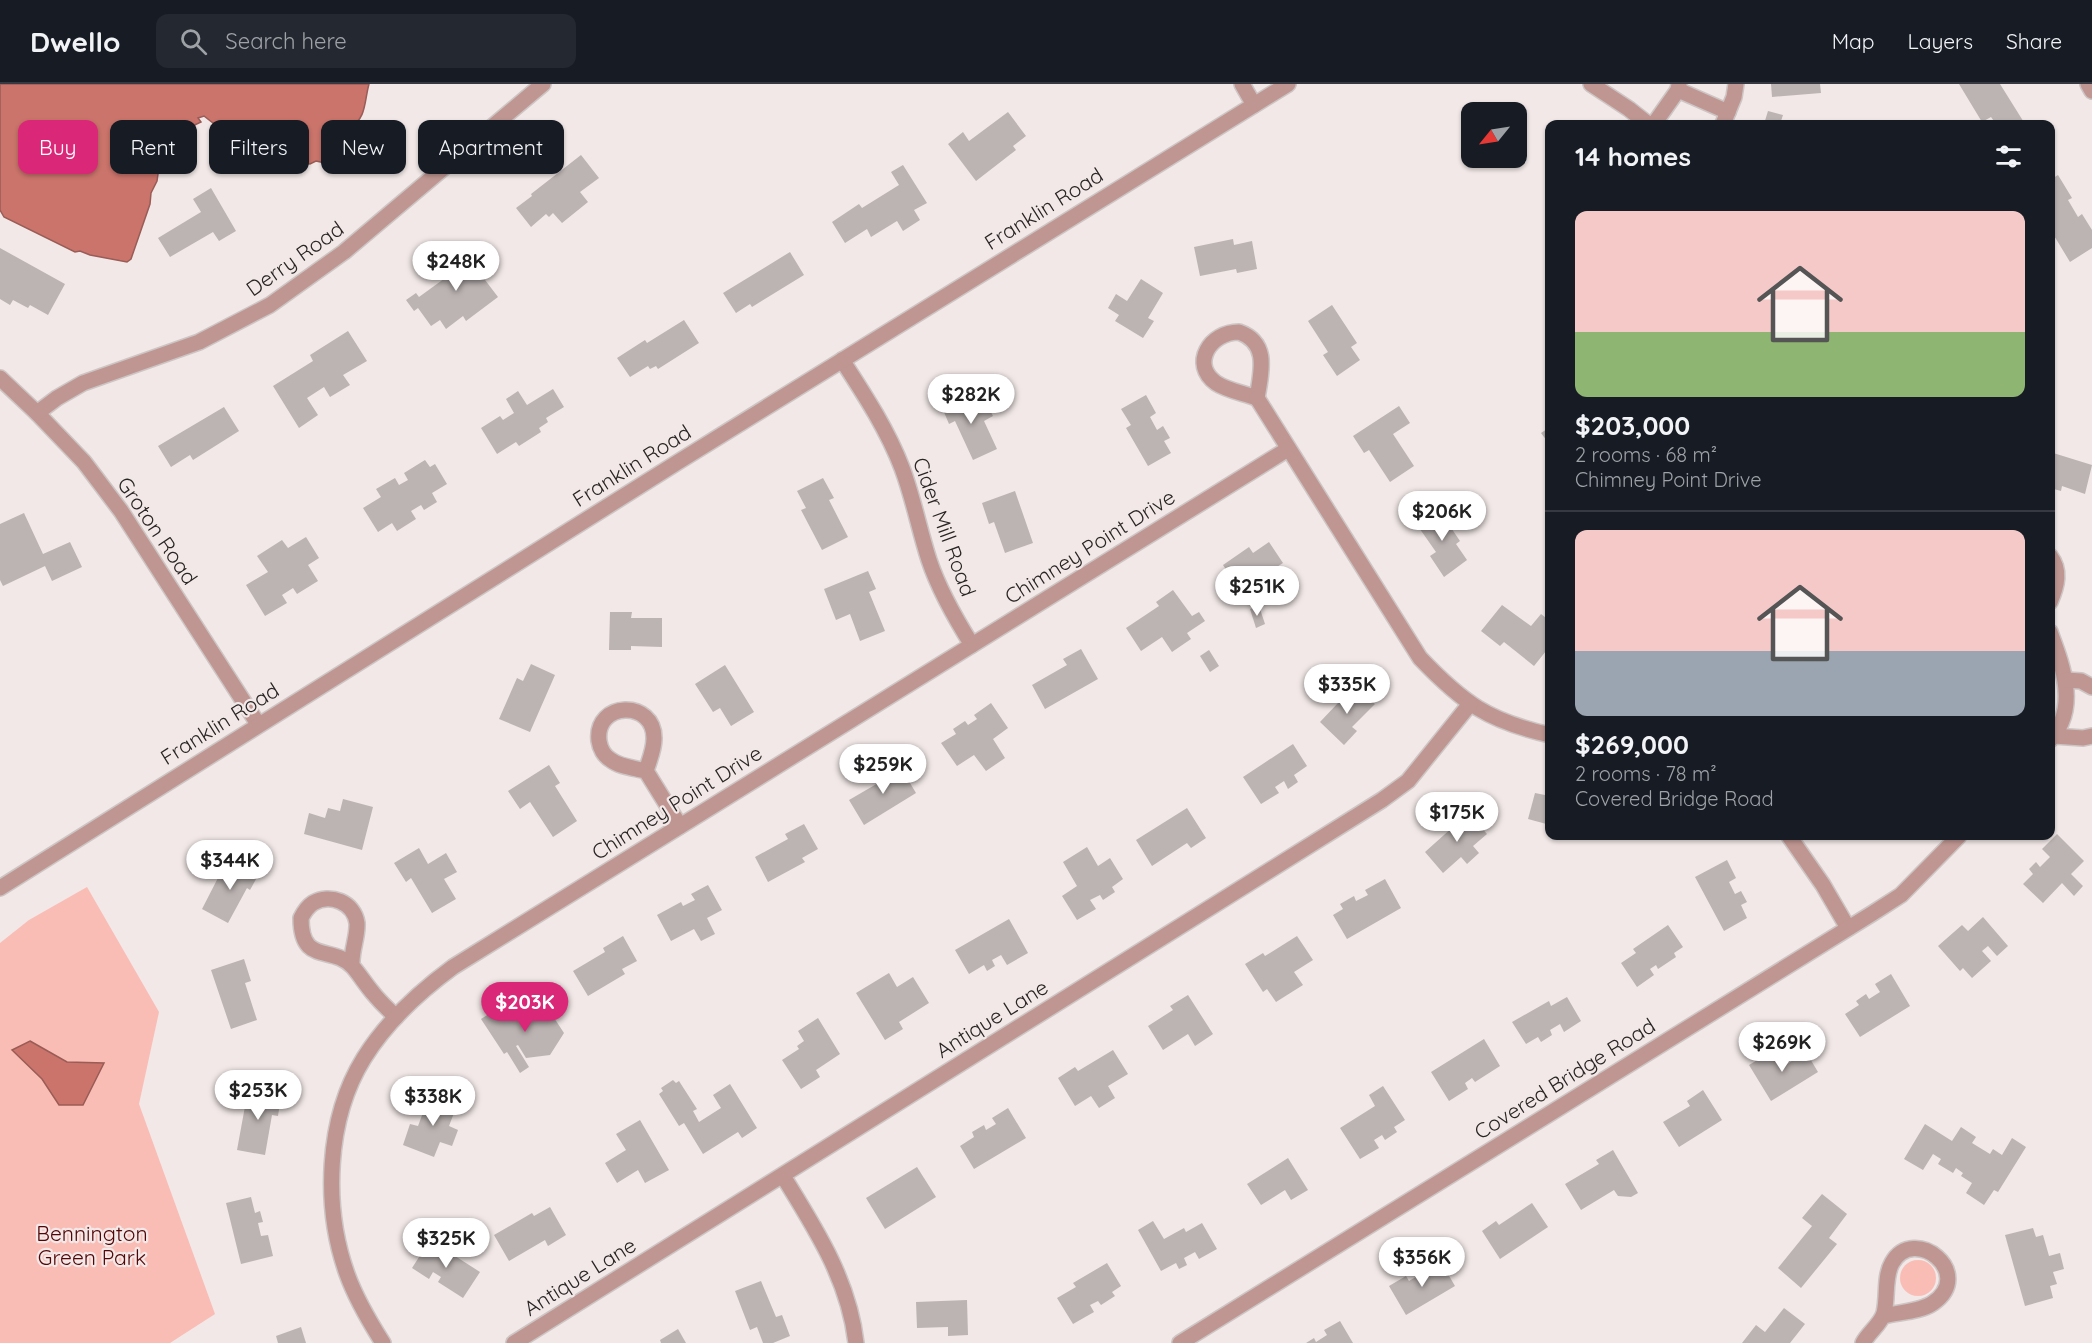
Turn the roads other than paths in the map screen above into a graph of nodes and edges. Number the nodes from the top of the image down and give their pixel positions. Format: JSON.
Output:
{"nodes":[{"id":1,"x":543,"y":84,"type":"edge"},
{"id":2,"x":1242,"y":84,"type":"edge"},
{"id":3,"x":1288,"y":84,"type":"edge"},
{"id":4,"x":1591,"y":84,"type":"edge"},
{"id":5,"x":1736,"y":84,"type":"edge"},
{"id":6,"x":2088,"y":84,"type":"edge"},
{"id":7,"x":1679,"y":87,"type":"edge"},
{"id":8,"x":2092,"y":90,"type":"edge"},
{"id":9,"x":1254,"y":105,"type":"junction"},
{"id":10,"x":1726,"y":118,"type":"edge"},
{"id":11,"x":1643,"y":120,"type":"edge"},
{"id":12,"x":1657,"y":120,"type":"edge"},
{"id":13,"x":842,"y":360,"type":"junction"},
{"id":14,"x":0,"y":378,"type":"edge"},
{"id":15,"x":1257,"y":398,"type":"junction"},
{"id":16,"x":37,"y":413,"type":"junction"},
{"id":17,"x":1288,"y":449,"type":"junction"},
{"id":18,"x":2055,"y":563,"type":"edge"},
{"id":19,"x":2055,"y":591,"type":"edge"},
{"id":20,"x":972,"y":645,"type":"junction"},
{"id":21,"x":2055,"y":647,"type":"edge"},
{"id":22,"x":2066,"y":680,"type":"junction"},
{"id":23,"x":2092,"y":687,"type":"edge"},
{"id":24,"x":1470,"y":704,"type":"junction"},
{"id":25,"x":258,"y":724,"type":"junction"},
{"id":26,"x":2055,"y":732,"type":"edge"},
{"id":27,"x":1545,"y":734,"type":"edge"},
{"id":28,"x":2092,"y":736,"type":"edge"},
{"id":29,"x":2055,"y":738,"type":"edge"},
{"id":30,"x":646,"y":771,"type":"dead end"},
{"id":31,"x":680,"y":826,"type":"junction"},
{"id":32,"x":1792,"y":840,"type":"edge"},
{"id":33,"x":1955,"y":840,"type":"edge"},
{"id":34,"x":0,"y":888,"type":"edge"},
{"id":35,"x":1848,"y":928,"type":"junction"},
{"id":36,"x":352,"y":966,"type":"junction"},
{"id":37,"x":396,"y":1017,"type":"junction"},
{"id":38,"x":783,"y":1176,"type":"junction"},
{"id":39,"x":1884,"y":1316,"type":"junction"},
{"id":40,"x":383,"y":1343,"type":"edge"},
{"id":41,"x":514,"y":1343,"type":"edge"},
{"id":42,"x":856,"y":1343,"type":"edge"},
{"id":43,"x":1180,"y":1343,"type":"edge"},
{"id":44,"x":1863,"y":1343,"type":"edge"}],
"edges":[{"from":1,"to":16,"type":"street","name":"Derry Road"},
{"from":2,"to":9,"type":"street"},
{"from":3,"to":9,"type":"street","name":"Franklin Road"},
{"from":4,"to":11,"type":"street"},
{"from":5,"to":10,"type":"street"},
{"from":6,"to":8,"type":"street"},
{"from":7,"to":10,"type":"street"},
{"from":7,"to":12,"type":"street"},
{"from":9,"to":13,"type":"street","name":"Franklin Road"},
{"from":13,"to":20,"type":"street","name":"Cider Mill Road"},
{"from":13,"to":25,"type":"street","name":"Franklin Road"},
{"from":14,"to":16,"type":"street","name":"Groton Road"},
{"from":15,"to":15,"type":"street"},
{"from":15,"to":17,"type":"street"},
{"from":16,"to":25,"type":"street","name":"Groton Road"},
{"from":17,"to":20,"type":"street","name":"Chimney Point Drive"},
{"from":17,"to":24,"type":"street"},
{"from":18,"to":19,"type":"street"},
{"from":20,"to":31,"type":"street","name":"Chimney Point Drive"},
{"from":21,"to":22,"type":"street"},
{"from":22,"to":23,"type":"street"},
{"from":22,"to":26,"type":"street"},
{"from":24,"to":27,"type":"street"},
{"from":24,"to":38,"type":"street","name":"Antique Lane"},
{"from":25,"to":34,"type":"street","name":"Franklin Road"},
{"from":28,"to":29,"type":"street"},
{"from":30,"to":31,"type":"street"},
{"from":31,"to":37,"type":"street","name":"Chimney Point Drive"},
{"from":32,"to":35,"type":"street"},
{"from":33,"to":35,"type":"street","name":"Covered Bridge Road"},
{"from":35,"to":43,"type":"street","name":"Covered Bridge Road"},
{"from":36,"to":36,"type":"street"},
{"from":36,"to":37,"type":"street"},
{"from":37,"to":40,"type":"street","name":"Chimney Point Drive"},
{"from":38,"to":41,"type":"street","name":"Antique Lane"},
{"from":38,"to":42,"type":"street"},
{"from":39,"to":39,"type":"street"},
{"from":39,"to":44,"type":"street"}]}
